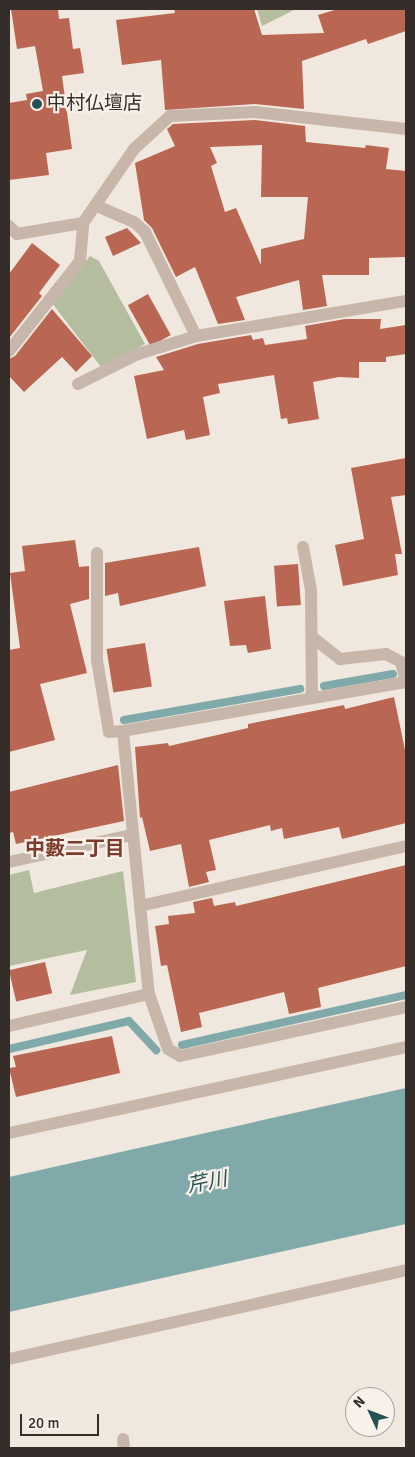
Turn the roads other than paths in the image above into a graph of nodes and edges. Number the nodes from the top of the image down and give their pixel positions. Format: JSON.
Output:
{"nodes":[{"id":1,"x":406,"y":129,"type":"edge"},
{"id":2,"x":97,"y":206,"type":"junction"},
{"id":3,"x":83,"y":223,"type":"junction"},
{"id":4,"x":9,"y":226,"type":"edge"},
{"id":5,"x":406,"y":301,"type":"edge"},
{"id":6,"x":196,"y":336,"type":"junction"},
{"id":7,"x":9,"y":351,"type":"edge"},
{"id":8,"x":78,"y":384,"type":"dead end"},
{"id":9,"x":303,"y":547,"type":"dead end"},
{"id":10,"x":97,"y":554,"type":"dead end"},
{"id":11,"x":312,"y":637,"type":"junction"},
{"id":12,"x":406,"y":682,"type":"edge"},
{"id":13,"x":312,"y":698,"type":"junction"},
{"id":14,"x":123,"y":732,"type":"junction"},
{"id":15,"x":132,"y":835,"type":"junction"},
{"id":16,"x":406,"y":846,"type":"edge"},
{"id":17,"x":9,"y":862,"type":"edge"},
{"id":18,"x":140,"y":906,"type":"junction"},
{"id":19,"x":149,"y":994,"type":"junction"},
{"id":20,"x":406,"y":1006,"type":"edge"},
{"id":21,"x":9,"y":1026,"type":"edge"},
{"id":22,"x":406,"y":1046,"type":"edge"},
{"id":23,"x":9,"y":1133,"type":"edge"},
{"id":24,"x":406,"y":1270,"type":"edge"},
{"id":25,"x":9,"y":1359,"type":"edge"}],
"edges":[{"from":1,"to":2,"type":"street"},
{"from":2,"to":3,"type":"street"},
{"from":2,"to":6,"type":"street"},
{"from":3,"to":4,"type":"street"},
{"from":3,"to":7,"type":"street"},
{"from":5,"to":6,"type":"street"},
{"from":6,"to":8,"type":"street"},
{"from":9,"to":11,"type":"street"},
{"from":10,"to":14,"type":"street"},
{"from":11,"to":12,"type":"street"},
{"from":11,"to":13,"type":"street"},
{"from":12,"to":13,"type":"street"},
{"from":13,"to":14,"type":"street"},
{"from":14,"to":15,"type":"street"},
{"from":15,"to":17,"type":"street"},
{"from":15,"to":18,"type":"street"},
{"from":16,"to":18,"type":"street"},
{"from":18,"to":19,"type":"street"},
{"from":19,"to":20,"type":"street"},
{"from":19,"to":21,"type":"street"},
{"from":22,"to":23,"type":"street"},
{"from":24,"to":25,"type":"street"}]}
